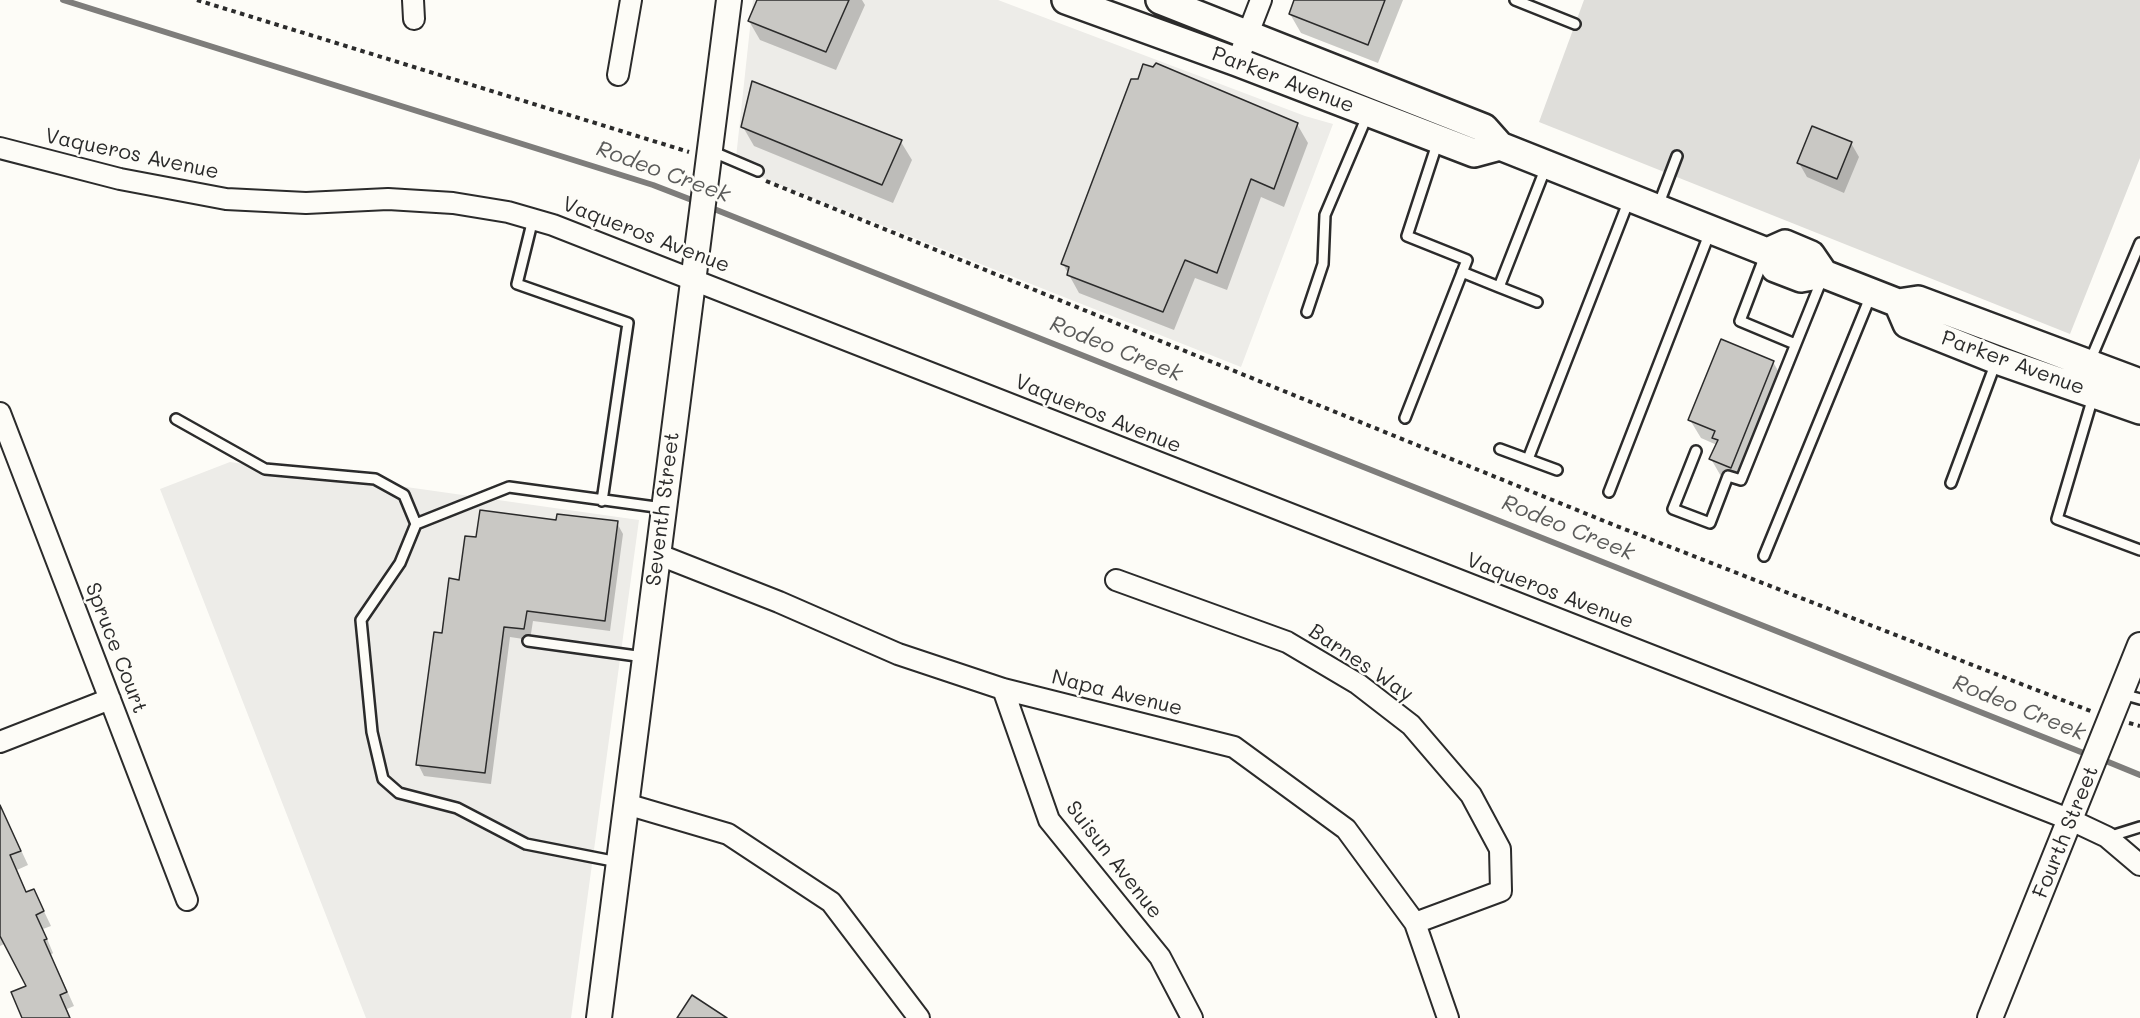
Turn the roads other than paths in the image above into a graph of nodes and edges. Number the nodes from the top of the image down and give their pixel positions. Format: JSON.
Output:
{"nodes":[{"id":1,"x":631,"y":0,"type":"edge"},
{"id":2,"x":729,"y":0,"type":"edge"},
{"id":3,"x":1066,"y":0,"type":"edge"},
{"id":4,"x":1160,"y":0,"type":"edge"},
{"id":5,"x":1261,"y":0,"type":"edge"},
{"id":6,"x":1515,"y":0,"type":"edge"},
{"id":7,"x":1575,"y":24,"type":"dead end"},
{"id":8,"x":1247,"y":34,"type":"junction"},
{"id":9,"x":1237,"y":62,"type":"junction"},
{"id":10,"x":618,"y":75,"type":"dead end"},
{"id":11,"x":1369,"y":112,"type":"junction"},
{"id":12,"x":1438,"y":139,"type":"junction"},
{"id":13,"x":1500,"y":146,"type":"junction"},
{"id":14,"x":0,"y":148,"type":"edge"},
{"id":15,"x":1677,"y":156,"type":"dead end"},
{"id":16,"x":709,"y":161,"type":"junction"},
{"id":17,"x":1547,"y":165,"type":"junction"},
{"id":18,"x":758,"y":171,"type":"dead end"},
{"id":19,"x":1630,"y":198,"type":"junction"},
{"id":20,"x":1657,"y":208,"type":"junction"},
{"id":21,"x":533,"y":219,"type":"junction"},
{"id":22,"x":1711,"y":230,"type":"junction"},
{"id":23,"x":2140,"y":243,"type":"edge"},
{"id":24,"x":1767,"y":252,"type":"junction"},
{"id":25,"x":1462,"y":272,"type":"junction"},
{"id":26,"x":1824,"y":274,"type":"junction"},
{"id":27,"x":693,"y":278,"type":"junction"},
{"id":28,"x":1499,"y":287,"type":"junction"},
{"id":29,"x":1872,"y":293,"type":"junction"},
{"id":30,"x":1538,"y":302,"type":"dead end"},
{"id":31,"x":1898,"y":303,"type":"junction"},
{"id":32,"x":1307,"y":312,"type":"dead end"},
{"id":33,"x":1795,"y":344,"type":"junction"},
{"id":34,"x":1997,"y":360,"type":"junction"},
{"id":35,"x":2089,"y":363,"type":"junction"},
{"id":36,"x":2140,"y":383,"type":"edge"},
{"id":37,"x":2095,"y":392,"type":"junction"},
{"id":38,"x":2140,"y":410,"type":"edge"},
{"id":39,"x":0,"y":413,"type":"edge"},
{"id":40,"x":1405,"y":418,"type":"dead end"},
{"id":41,"x":176,"y":419,"type":"dead end"},
{"id":42,"x":1500,"y":449,"type":"dead end"},
{"id":43,"x":1696,"y":451,"type":"dead end"},
{"id":44,"x":1528,"y":459,"type":"junction"},
{"id":45,"x":1557,"y":470,"type":"dead end"},
{"id":46,"x":1951,"y":483,"type":"dead end"},
{"id":47,"x":1609,"y":492,"type":"dead end"},
{"id":48,"x":602,"y":501,"type":"junction"},
{"id":49,"x":664,"y":508,"type":"junction"},
{"id":50,"x":416,"y":524,"type":"junction"},
{"id":51,"x":2140,"y":550,"type":"edge"},
{"id":52,"x":657,"y":554,"type":"junction"},
{"id":53,"x":1764,"y":555,"type":"dead end"},
{"id":54,"x":1116,"y":580,"type":"dead end"},
{"id":55,"x":528,"y":641,"type":"dead end"},
{"id":56,"x":2140,"y":645,"type":"edge"},
{"id":57,"x":644,"y":657,"type":"junction"},
{"id":58,"x":1003,"y":689,"type":"junction"},
{"id":59,"x":2130,"y":696,"type":"edge"},
{"id":60,"x":110,"y":699,"type":"junction"},
{"id":61,"x":0,"y":742,"type":"edge"},
{"id":62,"x":626,"y":804,"type":"junction"},
{"id":63,"x":2071,"y":820,"type":"junction"},
{"id":64,"x":2140,"y":827,"type":"edge"},
{"id":65,"x":2108,"y":837,"type":"junction"},
{"id":66,"x":618,"y":862,"type":"junction"},
{"id":67,"x":2140,"y":865,"type":"edge"},
{"id":68,"x":187,"y":900,"type":"dead end"},
{"id":69,"x":1415,"y":923,"type":"junction"},
{"id":70,"x":599,"y":1018,"type":"edge"},
{"id":71,"x":919,"y":1018,"type":"edge"},
{"id":72,"x":1192,"y":1018,"type":"edge"},
{"id":73,"x":1448,"y":1018,"type":"edge"},
{"id":74,"x":1990,"y":1018,"type":"edge"}],
"edges":[{"from":1,"to":10,"type":"street"},
{"from":2,"to":16,"type":"street","name":"Seventh Street"},
{"from":3,"to":9,"type":"main road","name":"Parker Avenue"},
{"from":4,"to":8,"type":"main road","name":"Parker Avenue"},
{"from":5,"to":8,"type":"street"},
{"from":6,"to":7,"type":"lane"},
{"from":8,"to":9,"type":"street"},
{"from":8,"to":13,"type":"main road","name":"Parker Avenue"},
{"from":9,"to":11,"type":"main road","name":"Parker Avenue"},
{"from":11,"to":12,"type":"main road","name":"Parker Avenue"},
{"from":11,"to":32,"type":"lane"},
{"from":12,"to":13,"type":"main road","name":"Parker Avenue"},
{"from":12,"to":25,"type":"lane"},
{"from":13,"to":17,"type":"main road","name":"Parker Avenue"},
{"from":14,"to":21,"type":"street","name":"Vaqueros Avenue"},
{"from":15,"to":20,"type":"lane"},
{"from":16,"to":18,"type":"lane"},
{"from":16,"to":27,"type":"street","name":"Seventh Street"},
{"from":17,"to":19,"type":"main road","name":"Parker Avenue"},
{"from":17,"to":28,"type":"lane"},
{"from":19,"to":20,"type":"main road","name":"Parker Avenue"},
{"from":19,"to":44,"type":"lane"},
{"from":20,"to":22,"type":"main road","name":"Parker Avenue"},
{"from":21,"to":27,"type":"street","name":"Vaqueros Avenue"},
{"from":21,"to":48,"type":"lane"},
{"from":22,"to":24,"type":"main road","name":"Parker Avenue"},
{"from":22,"to":47,"type":"lane"},
{"from":23,"to":35,"type":"lane"},
{"from":24,"to":26,"type":"main road","name":"Parker Avenue"},
{"from":24,"to":33,"type":"lane"},
{"from":25,"to":28,"type":"lane"},
{"from":25,"to":40,"type":"lane"},
{"from":26,"to":29,"type":"main road","name":"Parker Avenue"},
{"from":26,"to":33,"type":"lane"},
{"from":27,"to":49,"type":"street","name":"Seventh Street"},
{"from":27,"to":63,"type":"street","name":"Vaqueros Avenue"},
{"from":28,"to":30,"type":"lane"},
{"from":29,"to":31,"type":"main road","name":"Parker Avenue"},
{"from":29,"to":53,"type":"lane"},
{"from":31,"to":34,"type":"main road","name":"Parker Avenue"},
{"from":31,"to":35,"type":"main road","name":"Parker Avenue"},
{"from":33,"to":43,"type":"lane"},
{"from":34,"to":37,"type":"main road","name":"Parker Avenue"},
{"from":34,"to":46,"type":"lane"},
{"from":35,"to":36,"type":"main road","name":"Parker Avenue"},
{"from":37,"to":38,"type":"main road","name":"Parker Avenue"},
{"from":37,"to":51,"type":"lane"},
{"from":39,"to":60,"type":"street","name":"Spruce Court"},
{"from":41,"to":50,"type":"lane"},
{"from":42,"to":44,"type":"lane"},
{"from":44,"to":45,"type":"lane"},
{"from":48,"to":49,"type":"lane"},
{"from":48,"to":50,"type":"lane"},
{"from":49,"to":52,"type":"street","name":"Seventh Street"},
{"from":50,"to":66,"type":"lane"},
{"from":52,"to":57,"type":"street","name":"Seventh Street"},
{"from":52,"to":58,"type":"street","name":"Napa Avenue"},
{"from":54,"to":69,"type":"street","name":"Barnes Way"},
{"from":55,"to":57,"type":"lane"},
{"from":56,"to":59,"type":"street","name":"Fourth Street"},
{"from":57,"to":62,"type":"street","name":"Seventh Street"},
{"from":58,"to":69,"type":"street","name":"Napa Avenue"},
{"from":58,"to":72,"type":"street","name":"Suisun Avenue"},
{"from":59,"to":63,"type":"street","name":"Fourth Street"},
{"from":60,"to":61,"type":"street"},
{"from":60,"to":68,"type":"street","name":"Spruce Court"},
{"from":62,"to":66,"type":"street","name":"Seventh Street"},
{"from":62,"to":71,"type":"street"},
{"from":63,"to":65,"type":"street","name":"Vaqueros Avenue"},
{"from":63,"to":74,"type":"street","name":"Fourth Street"},
{"from":64,"to":65,"type":"lane"},
{"from":65,"to":67,"type":"street","name":"Vaqueros Avenue"},
{"from":66,"to":70,"type":"street","name":"Seventh Street"},
{"from":69,"to":73,"type":"street","name":"Napa Avenue"}]}
